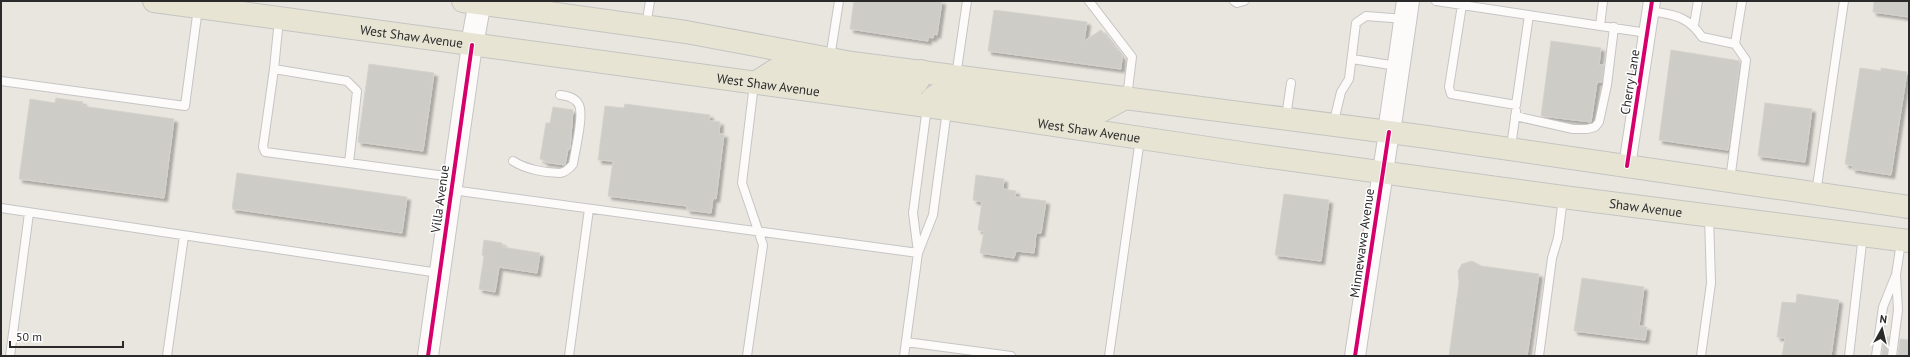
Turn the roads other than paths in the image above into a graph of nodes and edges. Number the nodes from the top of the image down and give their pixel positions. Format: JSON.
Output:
{"nodes":[{"id":1,"x":154,"y":1,"type":"edge"},
{"id":2,"x":650,"y":1,"type":"edge"},
{"id":3,"x":839,"y":1,"type":"edge"},
{"id":4,"x":967,"y":1,"type":"edge"},
{"id":5,"x":1089,"y":1,"type":"edge"},
{"id":6,"x":1436,"y":1,"type":"edge"},
{"id":7,"x":1603,"y":1,"type":"edge"},
{"id":8,"x":1698,"y":1,"type":"edge"},
{"id":9,"x":1742,"y":1,"type":"edge"},
{"id":10,"x":1844,"y":1,"type":"edge"},
{"id":11,"x":474,"y":2,"type":"edge"},
{"id":12,"x":1462,"y":5,"type":"junction"},
{"id":13,"x":1651,"y":6,"type":"edge"},
{"id":14,"x":198,"y":7,"type":"junction"},
{"id":15,"x":1407,"y":10,"type":"edge"},
{"id":16,"x":1530,"y":15,"type":"junction"},
{"id":17,"x":279,"y":18,"type":"junction"},
{"id":18,"x":1694,"y":25,"type":"junction"},
{"id":19,"x":646,"y":26,"type":"junction"},
{"id":20,"x":1600,"y":26,"type":"junction"},
{"id":21,"x":1614,"y":27,"type":"junction"},
{"id":22,"x":1647,"y":32,"type":"junction"},
{"id":23,"x":1736,"y":44,"type":"junction"},
{"id":24,"x":472,"y":45,"type":"junction"},
{"id":25,"x":830,"y":59,"type":"junction"},
{"id":26,"x":1352,"y":59,"type":"junction"},
{"id":27,"x":1398,"y":67,"type":"junction"},
{"id":28,"x":274,"y":69,"type":"junction"},
{"id":29,"x":921,"y":71,"type":"junction"},
{"id":30,"x":956,"y":77,"type":"junction"},
{"id":31,"x":1,"y":81,"type":"edge"},
{"id":32,"x":754,"y":83,"type":"junction"},
{"id":33,"x":1291,"y":83,"type":"dead end"},
{"id":34,"x":560,"y":95,"type":"dead end"},
{"id":35,"x":1127,"y":98,"type":"junction"},
{"id":36,"x":1516,"y":105,"type":"junction"},
{"id":37,"x":937,"y":108,"type":"junction"},
{"id":38,"x":1515,"y":116,"type":"junction"},
{"id":39,"x":1286,"y":118,"type":"junction"},
{"id":40,"x":1333,"y":125,"type":"junction"},
{"id":41,"x":1389,"y":132,"type":"junction"},
{"id":42,"x":1140,"y":139,"type":"junction"},
{"id":43,"x":1511,"y":149,"type":"junction"},
{"id":44,"x":513,"y":161,"type":"dead end"},
{"id":45,"x":349,"y":163,"type":"junction"},
{"id":46,"x":1627,"y":166,"type":"junction"},
{"id":47,"x":1382,"y":172,"type":"junction"},
{"id":48,"x":1730,"y":182,"type":"junction"},
{"id":49,"x":452,"y":184,"type":"junction"},
{"id":50,"x":1816,"y":194,"type":"junction"},
{"id":51,"x":1563,"y":197,"type":"junction"},
{"id":52,"x":1909,"y":207,"type":"edge"},
{"id":53,"x":1,"y":208,"type":"edge"},
{"id":54,"x":589,"y":208,"type":"junction"},
{"id":55,"x":29,"y":212,"type":"junction"},
{"id":56,"x":1709,"y":215,"type":"junction"},
{"id":57,"x":759,"y":232,"type":"junction"},
{"id":58,"x":1864,"y":235,"type":"junction"},
{"id":59,"x":184,"y":236,"type":"junction"},
{"id":60,"x":1906,"y":238,"type":"edge"},
{"id":61,"x":918,"y":253,"type":"junction"},
{"id":62,"x":440,"y":273,"type":"junction"},
{"id":63,"x":1896,"y":274,"type":"junction"},
{"id":64,"x":906,"y":342,"type":"junction"},
{"id":65,"x":10,"y":356,"type":"edge"},
{"id":66,"x":167,"y":356,"type":"edge"},
{"id":67,"x":428,"y":356,"type":"edge"},
{"id":68,"x":568,"y":356,"type":"edge"},
{"id":69,"x":747,"y":356,"type":"edge"},
{"id":70,"x":904,"y":356,"type":"edge"},
{"id":71,"x":1011,"y":356,"type":"edge"},
{"id":72,"x":1109,"y":356,"type":"edge"},
{"id":73,"x":1355,"y":356,"type":"edge"},
{"id":74,"x":1539,"y":356,"type":"edge"},
{"id":75,"x":1701,"y":356,"type":"edge"},
{"id":76,"x":1849,"y":356,"type":"edge"},
{"id":77,"x":1876,"y":356,"type":"edge"},
{"id":78,"x":1892,"y":356,"type":"edge"}],
"edges":[{"from":1,"to":14,"type":"main road","name":"West Shaw Avenue"},
{"from":2,"to":19,"type":"lane"},
{"from":3,"to":25,"type":"lane"},
{"from":4,"to":30,"type":"lane"},
{"from":5,"to":35,"type":"lane"},
{"from":6,"to":12,"type":"lane"},
{"from":7,"to":20,"type":"lane"},
{"from":8,"to":18,"type":"lane"},
{"from":9,"to":23,"type":"lane"},
{"from":10,"to":50,"type":"lane"},
{"from":11,"to":19,"type":"main road"},
{"from":11,"to":24,"type":"main road","name":"Villa Avenue"},
{"from":12,"to":16,"type":"lane"},
{"from":12,"to":36,"type":"lane"},
{"from":13,"to":18,"type":"lane"},
{"from":13,"to":22,"type":"street","name":"Cherry Lane"},
{"from":14,"to":17,"type":"main road","name":"West Shaw Avenue"},
{"from":14,"to":31,"type":"lane"},
{"from":15,"to":26,"type":"lane"},
{"from":15,"to":27,"type":"main road","name":"Minnewawa Avenue"},
{"from":16,"to":20,"type":"lane"},
{"from":16,"to":36,"type":"lane"},
{"from":17,"to":24,"type":"main road","name":"West Shaw Avenue"},
{"from":17,"to":28,"type":"lane"},
{"from":18,"to":23,"type":"lane"},
{"from":19,"to":25,"type":"main road"},
{"from":20,"to":21,"type":"lane"},
{"from":21,"to":22,"type":"lane"},
{"from":21,"to":38,"type":"lane"},
{"from":22,"to":46,"type":"street","name":"Cherry Lane"},
{"from":23,"to":48,"type":"lane"},
{"from":24,"to":32,"type":"main road","name":"West Shaw Avenue"},
{"from":24,"to":49,"type":"street","name":"Villa Avenue"},
{"from":25,"to":29,"type":"main road"},
{"from":26,"to":27,"type":"lane"},
{"from":26,"to":40,"type":"lane"},
{"from":27,"to":41,"type":"main road","name":"Minnewawa Avenue"},
{"from":28,"to":45,"type":"lane"},
{"from":28,"to":45,"type":"lane"},
{"from":29,"to":30,"type":"main road"},
{"from":29,"to":32,"type":"main road"},
{"from":30,"to":35,"type":"main road"},
{"from":32,"to":37,"type":"main road","name":"West Shaw Avenue"},
{"from":32,"to":57,"type":"lane"},
{"from":33,"to":39,"type":"lane"},
{"from":34,"to":44,"type":"lane"},
{"from":35,"to":37,"type":"main road"},
{"from":35,"to":39,"type":"main road"},
{"from":36,"to":38,"type":"lane"},
{"from":37,"to":42,"type":"main road","name":"West Shaw Avenue"},
{"from":37,"to":61,"type":"lane"},
{"from":37,"to":61,"type":"lane"},
{"from":38,"to":43,"type":"lane"},
{"from":39,"to":40,"type":"main road"},
{"from":40,"to":41,"type":"main road"},
{"from":41,"to":43,"type":"main road"},
{"from":41,"to":47,"type":"street","name":"Minnewawa Avenue"},
{"from":42,"to":47,"type":"main road","name":"West Shaw Avenue"},
{"from":42,"to":72,"type":"lane"},
{"from":43,"to":46,"type":"main road"},
{"from":45,"to":49,"type":"lane"},
{"from":46,"to":48,"type":"main road"},
{"from":47,"to":51,"type":"main road","name":"Shaw Avenue"},
{"from":47,"to":73,"type":"street","name":"Minnewawa Avenue"},
{"from":48,"to":50,"type":"main road"},
{"from":49,"to":54,"type":"lane"},
{"from":49,"to":62,"type":"street","name":"Villa Avenue"},
{"from":50,"to":52,"type":"main road"},
{"from":51,"to":56,"type":"main road","name":"Shaw Avenue"},
{"from":51,"to":74,"type":"lane"},
{"from":53,"to":55,"type":"lane"},
{"from":54,"to":57,"type":"lane"},
{"from":54,"to":68,"type":"lane"},
{"from":55,"to":59,"type":"lane"},
{"from":55,"to":65,"type":"lane"},
{"from":56,"to":58,"type":"main road","name":"Shaw Avenue"},
{"from":56,"to":75,"type":"lane"},
{"from":57,"to":61,"type":"lane"},
{"from":57,"to":69,"type":"lane"},
{"from":58,"to":60,"type":"main road","name":"Shaw Avenue"},
{"from":58,"to":76,"type":"lane"},
{"from":59,"to":62,"type":"lane"},
{"from":59,"to":66,"type":"lane"},
{"from":60,"to":63,"type":"lane"},
{"from":61,"to":64,"type":"lane"},
{"from":62,"to":67,"type":"street","name":"Villa Avenue"},
{"from":63,"to":77,"type":"lane"},
{"from":63,"to":78,"type":"lane"},
{"from":64,"to":70,"type":"lane"},
{"from":64,"to":71,"type":"lane"}]}
